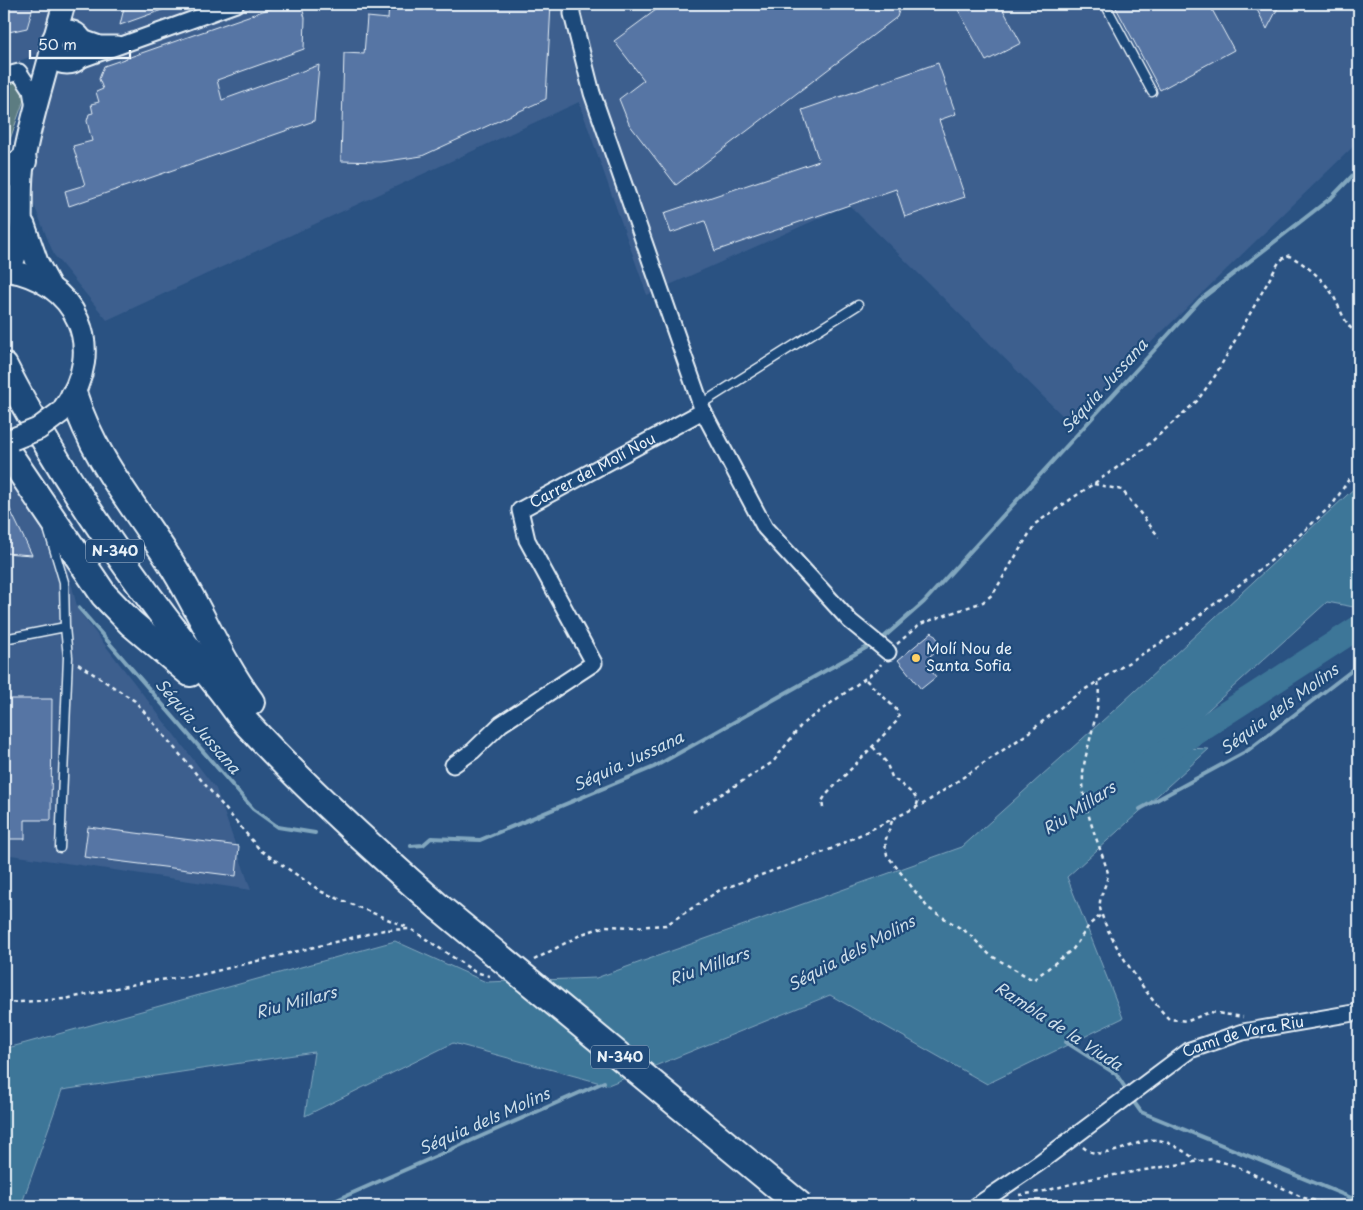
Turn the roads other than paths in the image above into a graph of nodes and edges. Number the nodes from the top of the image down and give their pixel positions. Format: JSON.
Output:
{"nodes":[{"id":1,"x":64,"y":4,"type":"edge"},
{"id":2,"x":70,"y":4,"type":"edge"},
{"id":3,"x":236,"y":4,"type":"edge"},
{"id":4,"x":572,"y":4,"type":"edge"},
{"id":5,"x":1105,"y":4,"type":"edge"},
{"id":6,"x":65,"y":39,"type":"junction"},
{"id":7,"x":119,"y":44,"type":"junction"},
{"id":8,"x":73,"y":62,"type":"junction"},
{"id":9,"x":4,"y":76,"type":"edge"},
{"id":10,"x":1152,"y":92,"type":"dead end"},
{"id":11,"x":35,"y":114,"type":"junction"},
{"id":12,"x":13,"y":168,"type":"edge"},
{"id":13,"x":22,"y":221,"type":"junction"},
{"id":14,"x":6,"y":270,"type":"edge"},
{"id":15,"x":49,"y":284,"type":"junction"},
{"id":16,"x":858,"y":305,"type":"dead end"},
{"id":17,"x":4,"y":366,"type":"edge"},
{"id":18,"x":67,"y":404,"type":"junction"},
{"id":19,"x":702,"y":408,"type":"junction"},
{"id":20,"x":7,"y":442,"type":"edge"},
{"id":21,"x":41,"y":503,"type":"junction"},
{"id":22,"x":65,"y":627,"type":"junction"},
{"id":23,"x":4,"y":639,"type":"edge"},
{"id":24,"x":888,"y":652,"type":"road end"},
{"id":25,"x":246,"y":723,"type":"junction"},
{"id":26,"x":453,"y":765,"type":"dead end"},
{"id":27,"x":309,"y":788,"type":"junction"},
{"id":28,"x":60,"y":848,"type":"dead end"},
{"id":29,"x":1359,"y":1012,"type":"edge"},
{"id":30,"x":801,"y":1206,"type":"edge"},
{"id":31,"x":976,"y":1206,"type":"edge"}],
"edges":[{"from":1,"to":6,"type":"main road"},
{"from":2,"to":6,"type":"main road"},
{"from":3,"to":7,"type":"street"},
{"from":4,"to":19,"type":"street"},
{"from":5,"to":10,"type":"lane"},
{"from":6,"to":7,"type":"street"},
{"from":6,"to":8,"type":"main road"},
{"from":6,"to":8,"type":"main road"},
{"from":6,"to":11,"type":"main road"},
{"from":7,"to":8,"type":"street"},
{"from":8,"to":11,"type":"main road"},
{"from":9,"to":11,"type":"street"},
{"from":11,"to":12,"type":"main road"},
{"from":12,"to":13,"type":"main road"},
{"from":13,"to":14,"type":"main road"},
{"from":13,"to":15,"type":"main road"},
{"from":14,"to":15,"type":"main road"},
{"from":15,"to":18,"type":"main road"},
{"from":16,"to":19,"type":"lane"},
{"from":17,"to":25,"type":"highway","number":"N-340"},
{"from":18,"to":20,"type":"main road","bridge":true},
{"from":18,"to":27,"type":"highway"},
{"from":19,"to":24,"type":"street"},
{"from":19,"to":26,"type":"street","name":"Carrer del Molí Nou"},
{"from":20,"to":21,"type":"highway"},
{"from":21,"to":22,"type":"lane"},
{"from":21,"to":25,"type":"highway"},
{"from":22,"to":23,"type":"lane"},
{"from":22,"to":28,"type":"lane"},
{"from":25,"to":27,"type":"highway","number":"N-340"},
{"from":27,"to":30,"type":"highway","number":"N-340","bridge":true},
{"from":29,"to":31,"type":"street","name":"Camí de Vora Riu"}]}
